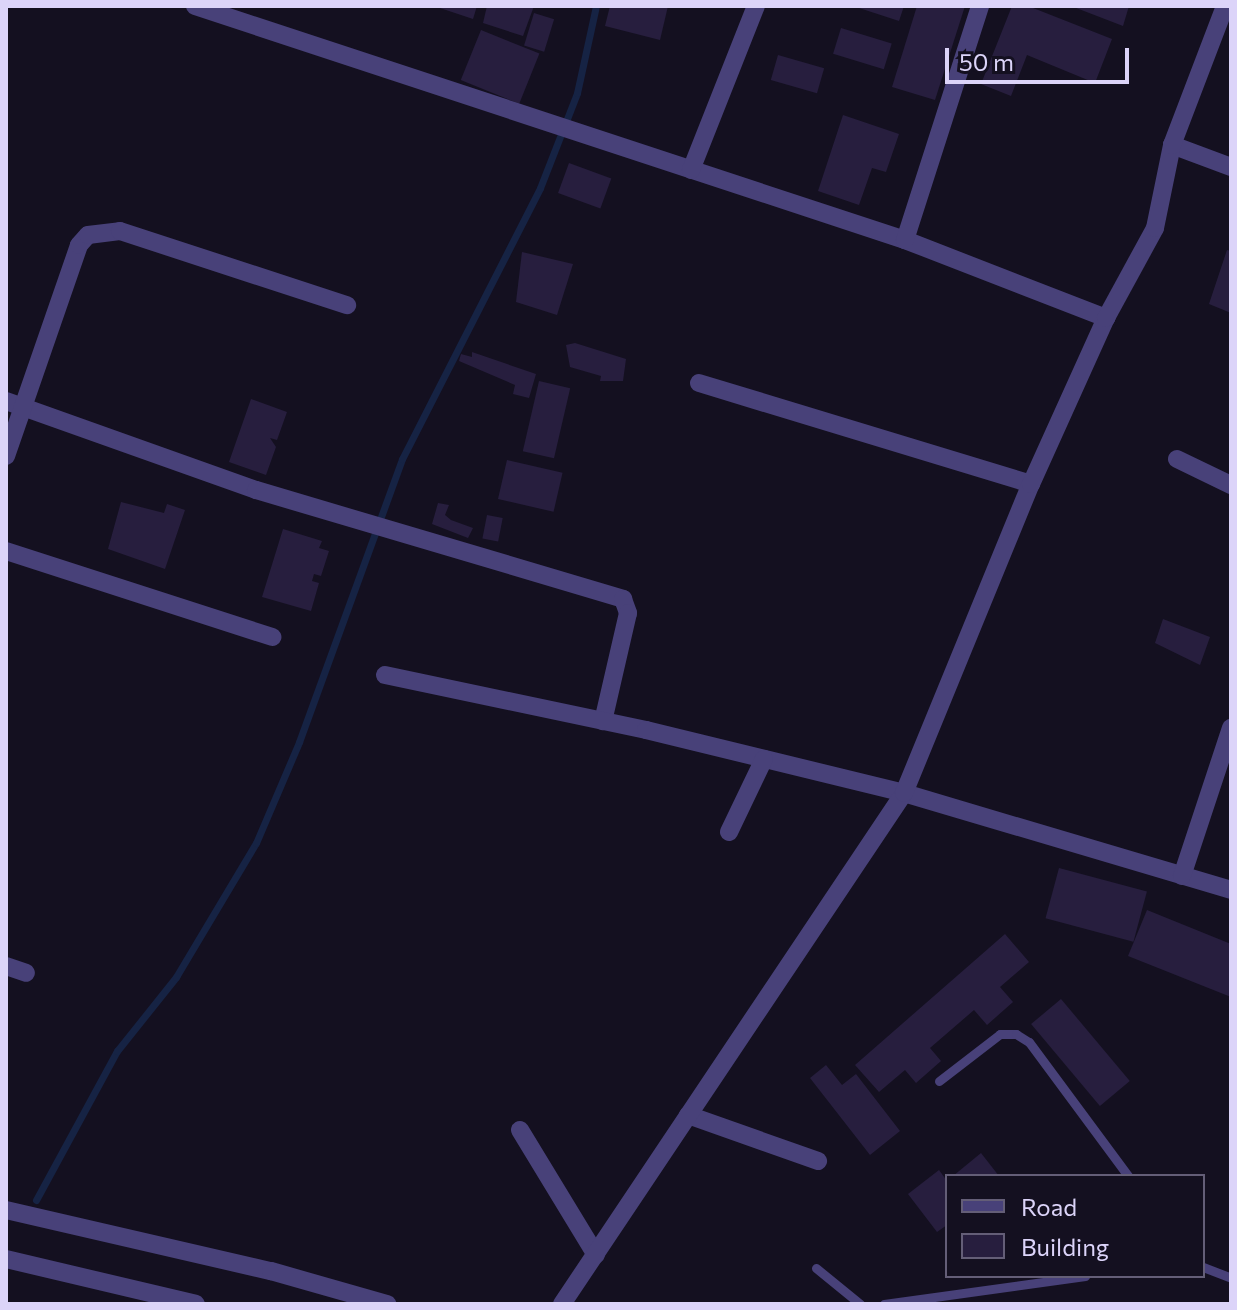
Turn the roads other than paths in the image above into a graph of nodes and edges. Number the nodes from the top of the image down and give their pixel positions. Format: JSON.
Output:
{"nodes":[{"id":1,"x":195,"y":6,"type":"edge"},
{"id":2,"x":756,"y":6,"type":"edge"},
{"id":3,"x":980,"y":6,"type":"edge"},
{"id":4,"x":1225,"y":6,"type":"edge"},
{"id":5,"x":1172,"y":145,"type":"junction"},
{"id":6,"x":1231,"y":167,"type":"edge"},
{"id":7,"x":691,"y":170,"type":"junction"},
{"id":8,"x":905,"y":240,"type":"junction"},
{"id":9,"x":347,"y":305,"type":"dead end"},
{"id":10,"x":1106,"y":318,"type":"junction"},
{"id":11,"x":699,"y":383,"type":"dead end"},
{"id":12,"x":6,"y":401,"type":"edge"},
{"id":13,"x":26,"y":407,"type":"junction"},
{"id":14,"x":6,"y":456,"type":"edge"},
{"id":15,"x":1177,"y":459,"type":"dead end"},
{"id":16,"x":1031,"y":484,"type":"junction"},
{"id":17,"x":1231,"y":485,"type":"edge"},
{"id":18,"x":6,"y":551,"type":"edge"},
{"id":19,"x":272,"y":637,"type":"dead end"},
{"id":20,"x":385,"y":675,"type":"dead end"},
{"id":21,"x":603,"y":721,"type":"junction"},
{"id":22,"x":1231,"y":728,"type":"edge"},
{"id":23,"x":764,"y":759,"type":"junction"},
{"id":24,"x":904,"y":793,"type":"junction"},
{"id":25,"x":729,"y":832,"type":"dead end"},
{"id":26,"x":1182,"y":876,"type":"junction"},
{"id":27,"x":1231,"y":890,"type":"edge"},
{"id":28,"x":6,"y":966,"type":"edge"},
{"id":29,"x":26,"y":973,"type":"dead end"},
{"id":30,"x":939,"y":1081,"type":"dead end"},
{"id":31,"x":688,"y":1115,"type":"junction"},
{"id":32,"x":520,"y":1130,"type":"dead end"},
{"id":33,"x":818,"y":1161,"type":"dead end"},
{"id":34,"x":1127,"y":1174,"type":"edge"},
{"id":35,"x":6,"y":1210,"type":"edge"},
{"id":36,"x":596,"y":1255,"type":"junction"},
{"id":37,"x":6,"y":1259,"type":"edge"},
{"id":38,"x":816,"y":1268,"type":"dead end"},
{"id":39,"x":1205,"y":1268,"type":"edge"},
{"id":40,"x":1071,"y":1278,"type":"edge"},
{"id":41,"x":1231,"y":1278,"type":"edge"},
{"id":42,"x":196,"y":1304,"type":"edge"},
{"id":43,"x":387,"y":1304,"type":"edge"},
{"id":44,"x":562,"y":1304,"type":"edge"},
{"id":45,"x":860,"y":1304,"type":"edge"},
{"id":46,"x":884,"y":1304,"type":"edge"}],
"edges":[{"from":1,"to":7,"type":"street"},
{"from":2,"to":7,"type":"street"},
{"from":3,"to":8,"type":"street"},
{"from":4,"to":5,"type":"street"},
{"from":5,"to":6,"type":"street"},
{"from":5,"to":10,"type":"street"},
{"from":7,"to":8,"type":"street"},
{"from":8,"to":10,"type":"street"},
{"from":9,"to":13,"type":"street"},
{"from":10,"to":16,"type":"street"},
{"from":11,"to":16,"type":"street"},
{"from":12,"to":13,"type":"street"},
{"from":13,"to":14,"type":"street"},
{"from":13,"to":21,"type":"street"},
{"from":15,"to":17,"type":"street"},
{"from":16,"to":24,"type":"street"},
{"from":18,"to":19,"type":"street"},
{"from":20,"to":21,"type":"street"},
{"from":21,"to":23,"type":"street"},
{"from":22,"to":26,"type":"street"},
{"from":23,"to":24,"type":"street"},
{"from":23,"to":25,"type":"street"},
{"from":24,"to":26,"type":"street"},
{"from":24,"to":31,"type":"street"},
{"from":26,"to":27,"type":"street"},
{"from":28,"to":29,"type":"street"},
{"from":30,"to":34,"type":"lane"},
{"from":31,"to":33,"type":"street"},
{"from":31,"to":36,"type":"street"},
{"from":32,"to":36,"type":"street"},
{"from":35,"to":43,"type":"street"},
{"from":36,"to":44,"type":"street"},
{"from":37,"to":42,"type":"street"},
{"from":38,"to":45,"type":"lane"},
{"from":39,"to":41,"type":"lane"},
{"from":40,"to":46,"type":"lane"}]}
